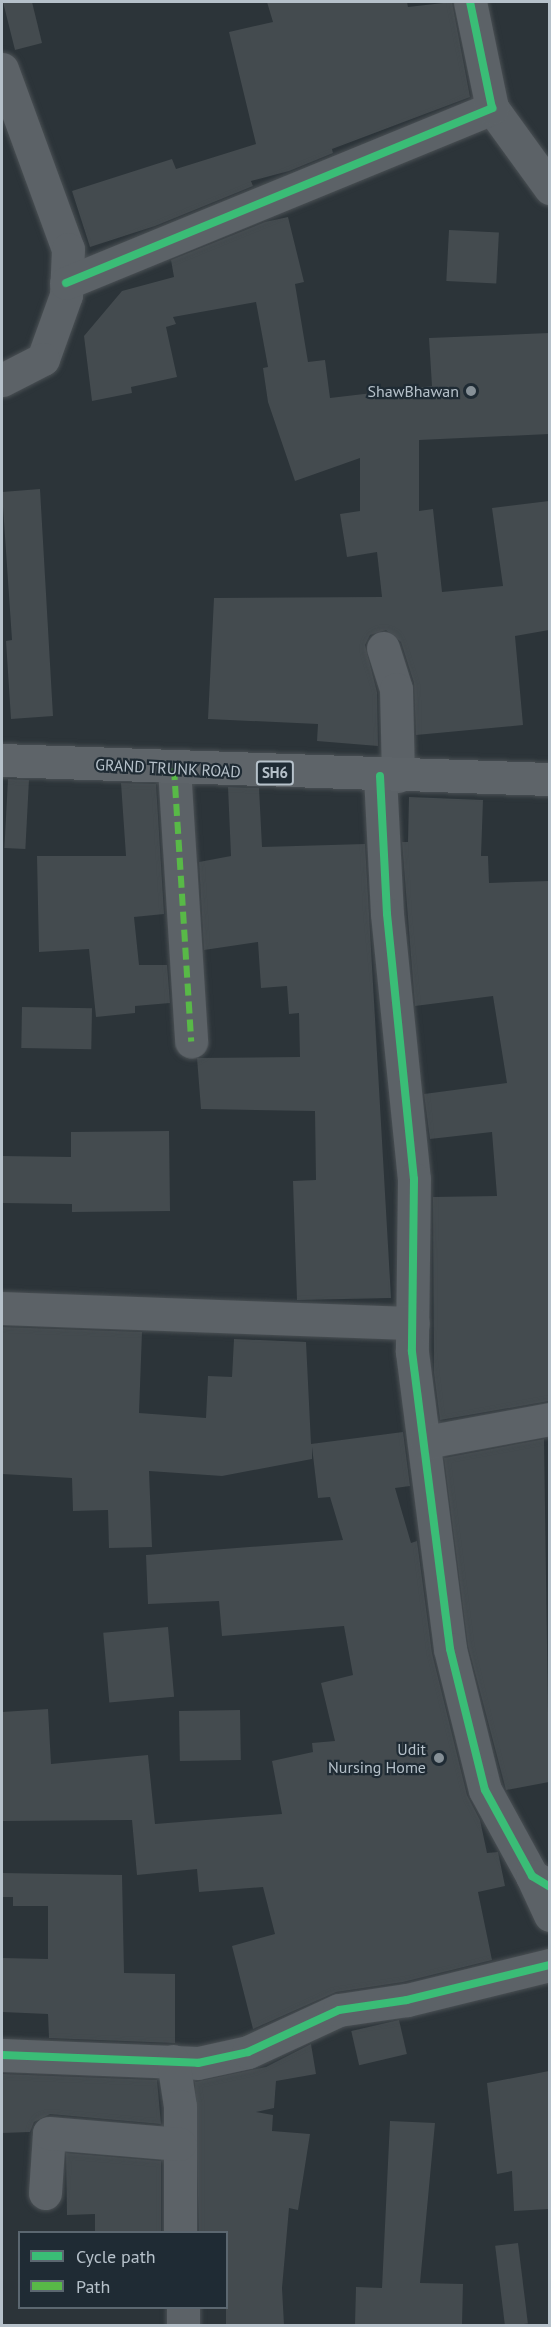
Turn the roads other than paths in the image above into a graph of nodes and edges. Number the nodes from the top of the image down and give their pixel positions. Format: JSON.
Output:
{"nodes":[{"id":1,"x":476,"y":2,"type":"edge"},
{"id":2,"x":2,"y":69,"type":"edge"},
{"id":3,"x":492,"y":108,"type":"junction"},
{"id":4,"x":549,"y":188,"type":"edge"},
{"id":5,"x":66,"y":283,"type":"junction"},
{"id":6,"x":2,"y":380,"type":"edge"},
{"id":7,"x":383,"y":648,"type":"dead end"},
{"id":8,"x":2,"y":760,"type":"edge"},
{"id":9,"x":174,"y":768,"type":"junction"},
{"id":10,"x":389,"y":776,"type":"junction"},
{"id":11,"x":549,"y":779,"type":"edge"},
{"id":12,"x":191,"y":1041,"type":"dead end"},
{"id":13,"x":2,"y":1308,"type":"edge"},
{"id":14,"x":413,"y":1323,"type":"junction"},
{"id":15,"x":549,"y":1419,"type":"edge"},
{"id":16,"x":426,"y":1442,"type":"junction"},
{"id":17,"x":541,"y":1881,"type":"edge"},
{"id":18,"x":549,"y":1915,"type":"edge"},
{"id":19,"x":549,"y":1965,"type":"edge"},
{"id":20,"x":2,"y":2055,"type":"edge"},
{"id":21,"x":173,"y":2061,"type":"junction"},
{"id":22,"x":180,"y":2144,"type":"junction"},
{"id":23,"x":45,"y":2193,"type":"dead end"},
{"id":24,"x":180,"y":2231,"type":"edge"},
{"id":25,"x":183,"y":2309,"type":"edge"},
{"id":26,"x":183,"y":2325,"type":"edge"}],
"edges":[{"from":1,"to":3,"type":"street"},
{"from":2,"to":5,"type":"street"},
{"from":3,"to":4,"type":"street"},
{"from":3,"to":5,"type":"street"},
{"from":5,"to":6,"type":"street"},
{"from":7,"to":10,"type":"street"},
{"from":8,"to":9,"type":"main road","name":"GRAND TRUNK ROAD","number":"SH6"},
{"from":9,"to":10,"type":"main road","name":"GRAND TRUNK ROAD","number":"SH6"},
{"from":9,"to":12,"type":"street"},
{"from":10,"to":11,"type":"main road","name":"GRAND TRUNK ROAD","number":"SH6"},
{"from":10,"to":14,"type":"street"},
{"from":13,"to":14,"type":"street"},
{"from":14,"to":16,"type":"street"},
{"from":15,"to":16,"type":"street"},
{"from":16,"to":17,"type":"street"},
{"from":17,"to":18,"type":"street"},
{"from":19,"to":21,"type":"street"},
{"from":20,"to":21,"type":"street"},
{"from":21,"to":22,"type":"street"},
{"from":22,"to":23,"type":"street"},
{"from":22,"to":24,"type":"street"},
{"from":25,"to":26,"type":"street"}]}
